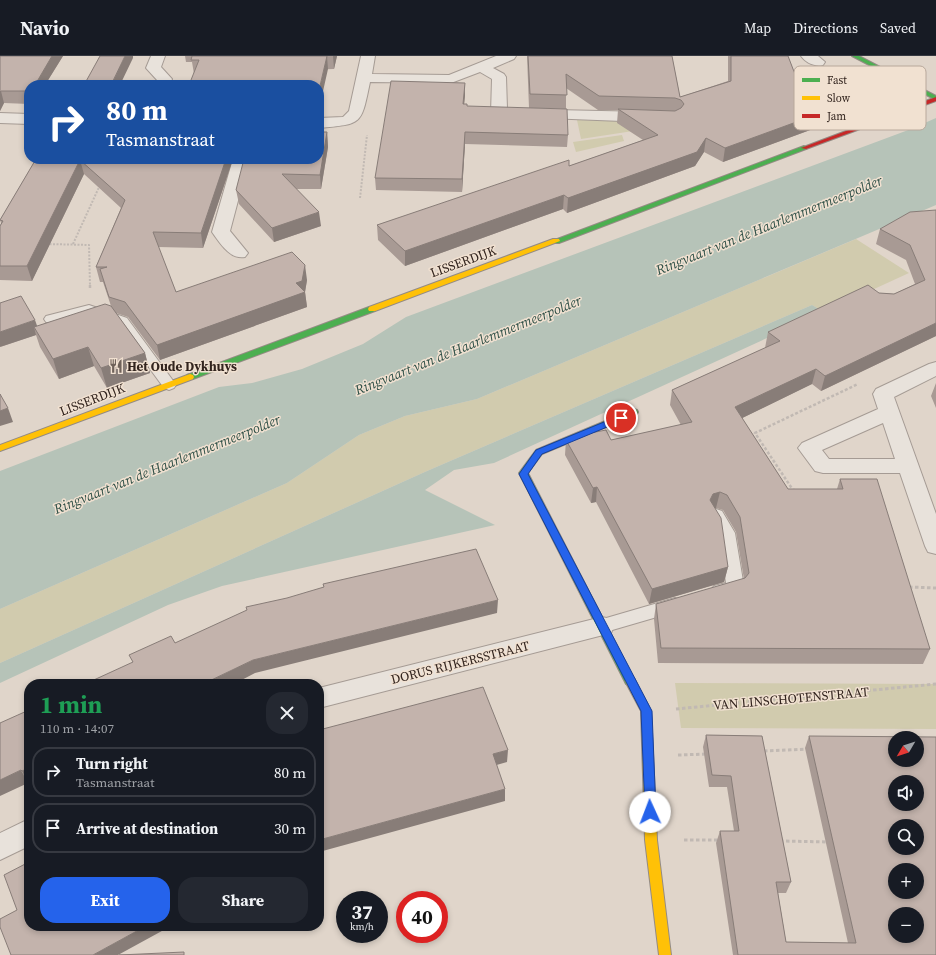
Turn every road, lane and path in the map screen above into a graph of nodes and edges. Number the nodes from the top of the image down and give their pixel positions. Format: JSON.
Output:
{"nodes":[{"id":1,"x":158,"y":56,"type":"edge"},
{"id":2,"x":368,"y":56,"type":"edge"},
{"id":3,"x":509,"y":56,"type":"edge"},
{"id":4,"x":855,"y":56,"type":"edge"},
{"id":5,"x":874,"y":66,"type":"edge"},
{"id":6,"x":481,"y":67,"type":"junction"},
{"id":7,"x":364,"y":78,"type":"junction"},
{"id":8,"x":165,"y":80,"type":"edge"},
{"id":9,"x":926,"y":94,"type":"edge"},
{"id":10,"x":936,"y":99,"type":"edge"},
{"id":11,"x":926,"y":103,"type":"edge"},
{"id":12,"x":0,"y":118,"type":"edge"},
{"id":13,"x":660,"y":118,"type":"edge"},
{"id":14,"x":24,"y":119,"type":"edge"},
{"id":15,"x":347,"y":121,"type":"junction"},
{"id":16,"x":324,"y":123,"type":"edge"},
{"id":17,"x":853,"y":130,"type":"edge"},
{"id":18,"x":240,"y":164,"type":"edge"},
{"id":19,"x":102,"y":180,"type":"edge"},
{"id":20,"x":360,"y":198,"type":"dead end"},
{"id":21,"x":42,"y":244,"type":"edge"},
{"id":22,"x":73,"y":244,"type":"junction"},
{"id":23,"x":239,"y":253,"type":"dead end"},
{"id":24,"x":91,"y":310,"type":"junction"},
{"id":25,"x":51,"y":319,"type":"dead end"},
{"id":26,"x":936,"y":368,"type":"edge"},
{"id":27,"x":169,"y":385,"type":"junction"},
{"id":28,"x":634,"y":412,"type":"dead end"},
{"id":29,"x":889,"y":412,"type":"junction"},
{"id":30,"x":0,"y":448,"type":"edge"},
{"id":31,"x":908,"y":466,"type":"junction"},
{"id":32,"x":716,"y":516,"type":"edge"},
{"id":33,"x":936,"y":546,"type":"edge"},
{"id":34,"x":906,"y":587,"type":"edge"},
{"id":35,"x":936,"y":588,"type":"edge"},
{"id":36,"x":602,"y":626,"type":"junction"},
{"id":37,"x":936,"y":684,"type":"edge"},
{"id":38,"x":324,"y":697,"type":"edge"},
{"id":39,"x":646,"y":711,"type":"junction"},
{"id":40,"x":815,"y":749,"type":"edge"},
{"id":41,"x":759,"y":751,"type":"edge"},
{"id":42,"x":712,"y":754,"type":"edge"},
{"id":43,"x":648,"y":756,"type":"junction"},
{"id":44,"x":24,"y":835,"type":"edge"},
{"id":45,"x":651,"y":840,"type":"junction"},
{"id":46,"x":723,"y":840,"type":"edge"},
{"id":47,"x":778,"y":841,"type":"edge"},
{"id":48,"x":834,"y":842,"type":"edge"},
{"id":49,"x":0,"y":847,"type":"edge"},
{"id":50,"x":665,"y":955,"type":"edge"}],
"edges":[{"from":1,"to":8,"type":"street"},
{"from":2,"to":7,"type":"street"},
{"from":3,"to":6,"type":"street"},
{"from":4,"to":5,"type":"street"},
{"from":6,"to":7,"type":"street"},
{"from":6,"to":13,"type":"street"},
{"from":7,"to":15,"type":"street"},
{"from":9,"to":10,"type":"street"},
{"from":10,"to":11,"type":"street","name":"LISSERDIJK"},
{"from":12,"to":14,"type":"street"},
{"from":15,"to":16,"type":"street"},
{"from":15,"to":20,"type":"path"},
{"from":17,"to":27,"type":"street","name":"LISSERDIJK"},
{"from":18,"to":23,"type":"street"},
{"from":19,"to":22,"type":"path"},
{"from":21,"to":22,"type":"path"},
{"from":22,"to":24,"type":"path"},
{"from":24,"to":25,"type":"lane"},
{"from":24,"to":27,"type":"lane"},
{"from":26,"to":29,"type":"street"},
{"from":27,"to":30,"type":"street","name":"LISSERDIJK"},
{"from":28,"to":36,"type":"street"},
{"from":29,"to":31,"type":"street"},
{"from":29,"to":31,"type":"street"},
{"from":31,"to":33,"type":"street"},
{"from":32,"to":36,"type":"lane"},
{"from":34,"to":35,"type":"path"},
{"from":36,"to":38,"type":"street","name":"DORUS RIJKERSSTRAAT"},
{"from":36,"to":39,"type":"street"},
{"from":37,"to":39,"type":"path","name":"VAN LINSCHOTENSTRAAT"},
{"from":39,"to":43,"type":"street"},
{"from":40,"to":41,"type":"path"},
{"from":42,"to":43,"type":"path"},
{"from":43,"to":45,"type":"street"},
{"from":44,"to":49,"type":"street"},
{"from":45,"to":46,"type":"path"},
{"from":45,"to":50,"type":"street"},
{"from":47,"to":48,"type":"path"}]}
